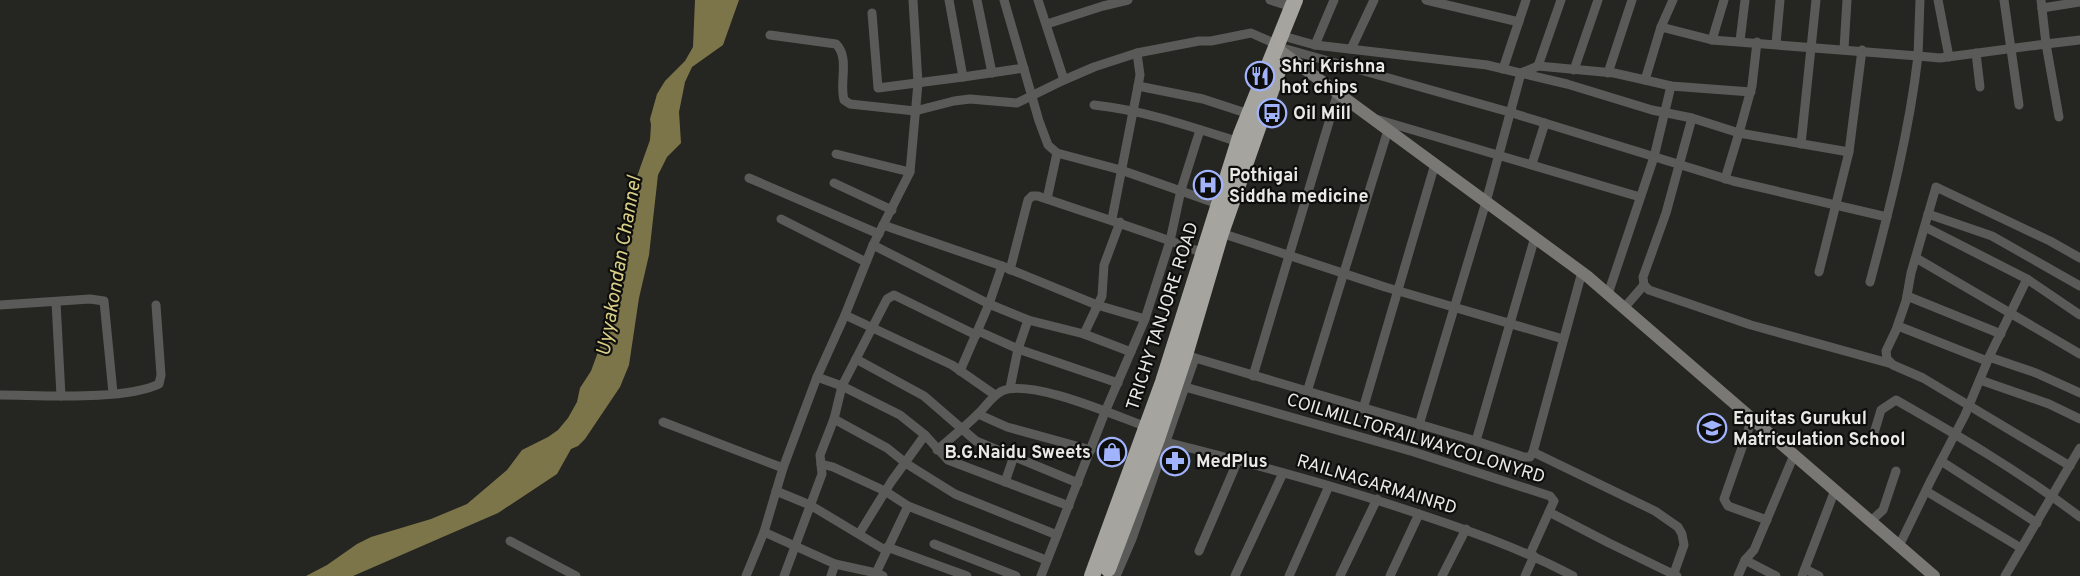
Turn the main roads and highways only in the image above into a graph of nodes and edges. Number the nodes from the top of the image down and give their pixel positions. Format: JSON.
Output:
{"nodes":[{"id":1,"x":1297,"y":2,"type":"edge"},
{"id":2,"x":1282,"y":46,"type":"junction"},
{"id":3,"x":1092,"y":576,"type":"edge"},
{"id":4,"x":1105,"y":576,"type":"edge"}],
"edges":[{"from":1,"to":2,"type":"highway","name":"TRICHY TANJORE ROAD"},
{"from":2,"to":3,"type":"highway","name":"TRICHY TANJORE ROAD"},
{"from":2,"to":4,"type":"highway","name":"TRICHY TANJORE ROAD"}]}
